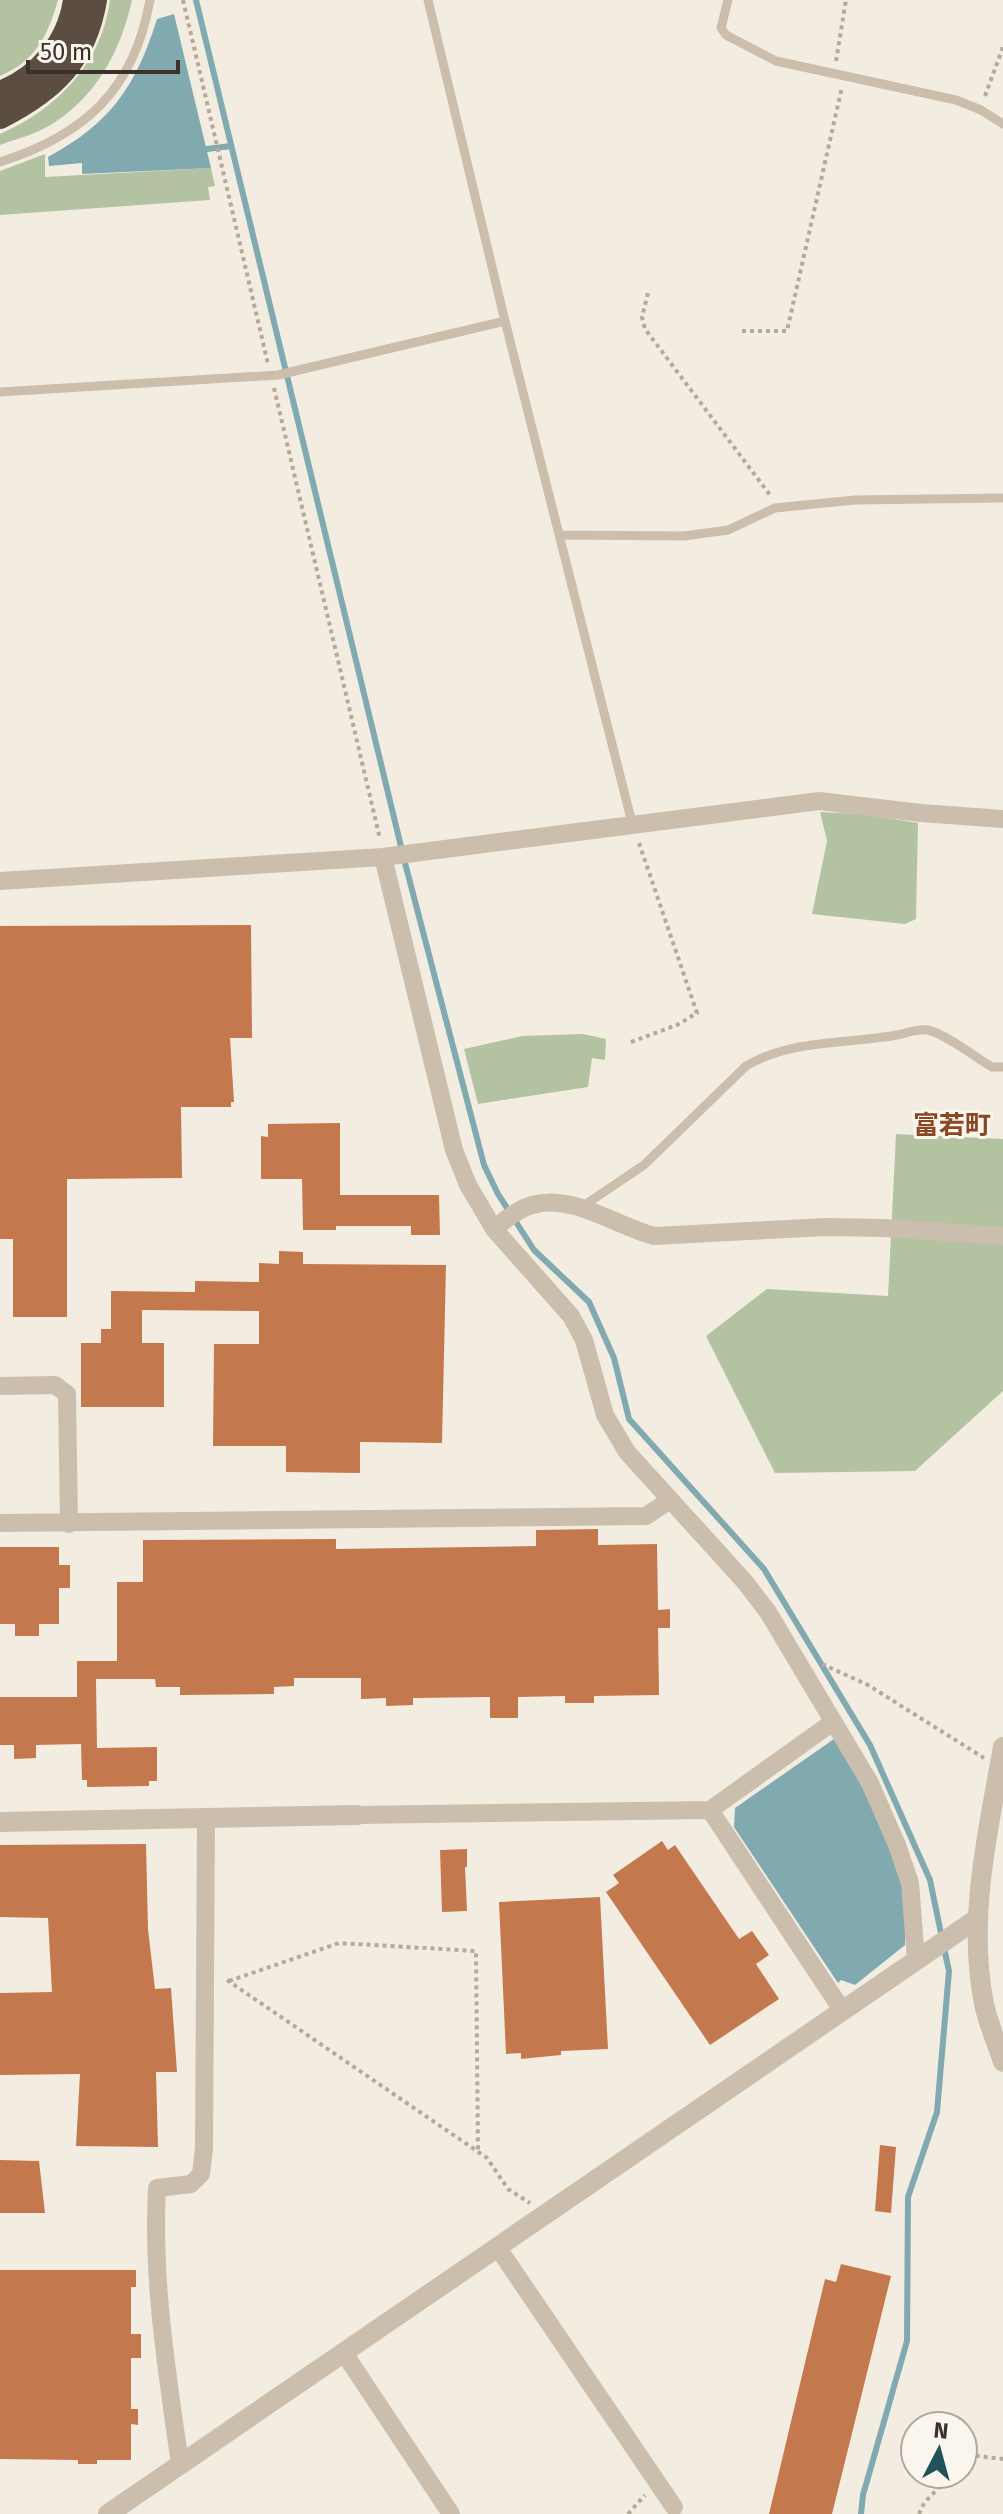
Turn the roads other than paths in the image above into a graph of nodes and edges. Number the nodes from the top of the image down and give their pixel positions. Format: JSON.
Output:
{"nodes":[{"id":1,"x":75,"y":0,"type":"edge"},
{"id":2,"x":95,"y":0,"type":"edge"},
{"id":3,"x":150,"y":0,"type":"edge"},
{"id":4,"x":428,"y":0,"type":"edge"},
{"id":5,"x":728,"y":0,"type":"edge"},
{"id":6,"x":0,"y":93,"type":"edge"},
{"id":7,"x":0,"y":117,"type":"edge"},
{"id":8,"x":1003,"y":124,"type":"edge"},
{"id":9,"x":0,"y":162,"type":"edge"},
{"id":10,"x":505,"y":321,"type":"junction"},
{"id":11,"x":0,"y":392,"type":"edge"},
{"id":12,"x":1003,"y":498,"type":"edge"},
{"id":13,"x":559,"y":535,"type":"junction"},
{"id":14,"x":1003,"y":819,"type":"edge"},
{"id":15,"x":632,"y":823,"type":"junction"},
{"id":16,"x":389,"y":856,"type":"junction"},
{"id":17,"x":0,"y":881,"type":"edge"},
{"id":18,"x":1003,"y":1067,"type":"edge"},
{"id":19,"x":580,"y":1208,"type":"junction"},
{"id":20,"x":507,"y":1219,"type":"junction"},
{"id":21,"x":1003,"y":1236,"type":"edge"},
{"id":22,"x":0,"y":1386,"type":"edge"},
{"id":23,"x":670,"y":1500,"type":"junction"},
{"id":24,"x":0,"y":1523,"type":"edge"},
{"id":25,"x":69,"y":1524,"type":"junction"},
{"id":26,"x":833,"y":1722,"type":"junction"},
{"id":27,"x":1001,"y":1757,"type":"edge"},
{"id":28,"x":710,"y":1810,"type":"junction"},
{"id":29,"x":358,"y":1815,"type":"joint"},
{"id":30,"x":206,"y":1819,"type":"junction"},
{"id":31,"x":0,"y":1822,"type":"edge"},
{"id":32,"x":978,"y":1918,"type":"junction"},
{"id":33,"x":925,"y":1954,"type":"junction"},
{"id":34,"x":842,"y":2010,"type":"junction"},
{"id":35,"x":1003,"y":2062,"type":"edge"},
{"id":36,"x":498,"y":2248,"type":"junction"},
{"id":37,"x":344,"y":2353,"type":"junction"},
{"id":38,"x":180,"y":2464,"type":"junction"},
{"id":39,"x":674,"y":2507,"type":"dead end"},
{"id":40,"x":108,"y":2514,"type":"edge"},
{"id":41,"x":451,"y":2514,"type":"edge"}],
"edges":[{"from":1,"to":6,"type":"highway"},
{"from":2,"to":7,"type":"highway"},
{"from":3,"to":9,"type":"lane"},
{"from":4,"to":10,"type":"lane"},
{"from":5,"to":8,"type":"lane"},
{"from":10,"to":11,"type":"lane"},
{"from":10,"to":13,"type":"lane"},
{"from":12,"to":13,"type":"lane"},
{"from":13,"to":15,"type":"lane"},
{"from":14,"to":15,"type":"street"},
{"from":15,"to":16,"type":"street"},
{"from":16,"to":17,"type":"street"},
{"from":16,"to":20,"type":"street"},
{"from":18,"to":19,"type":"lane"},
{"from":19,"to":20,"type":"street"},
{"from":19,"to":21,"type":"street"},
{"from":20,"to":23,"type":"street"},
{"from":22,"to":25,"type":"street"},
{"from":23,"to":25,"type":"street"},
{"from":23,"to":26,"type":"street"},
{"from":24,"to":25,"type":"street"},
{"from":26,"to":28,"type":"street"},
{"from":26,"to":33,"type":"street"},
{"from":27,"to":32,"type":"street"},
{"from":28,"to":29,"type":"street"},
{"from":28,"to":34,"type":"street"},
{"from":29,"to":30,"type":"street"},
{"from":30,"to":31,"type":"street"},
{"from":30,"to":38,"type":"street"},
{"from":32,"to":33,"type":"street"},
{"from":32,"to":35,"type":"street"},
{"from":33,"to":34,"type":"street"},
{"from":34,"to":36,"type":"street"},
{"from":36,"to":37,"type":"street"},
{"from":36,"to":39,"type":"street"},
{"from":37,"to":38,"type":"street"},
{"from":37,"to":41,"type":"street"},
{"from":38,"to":40,"type":"street"}]}
